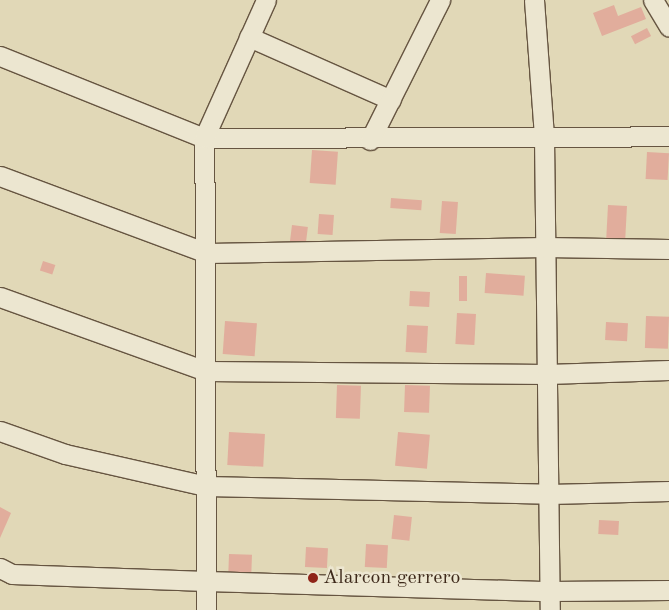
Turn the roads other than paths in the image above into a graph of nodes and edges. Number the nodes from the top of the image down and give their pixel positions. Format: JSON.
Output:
{"nodes":[{"id":1,"x":266,"y":0,"type":"edge"},
{"id":2,"x":440,"y":0,"type":"edge"},
{"id":3,"x":534,"y":0,"type":"edge"},
{"id":4,"x":653,"y":0,"type":"edge"},
{"id":5,"x":669,"y":27,"type":"edge"},
{"id":6,"x":249,"y":37,"type":"junction"},
{"id":7,"x":0,"y":56,"type":"edge"},
{"id":8,"x":391,"y":100,"type":"junction"},
{"id":9,"x":669,"y":136,"type":"edge"},
{"id":10,"x":544,"y":137,"type":"junction"},
{"id":11,"x":204,"y":138,"type":"junction"},
{"id":12,"x":370,"y":140,"type":"junction"},
{"id":13,"x":0,"y":176,"type":"edge"},
{"id":14,"x":545,"y":247,"type":"junction"},
{"id":15,"x":669,"y":249,"type":"edge"},
{"id":16,"x":206,"y":253,"type":"junction"},
{"id":17,"x":0,"y":297,"type":"edge"},
{"id":18,"x":669,"y":370,"type":"edge"},
{"id":19,"x":206,"y":371,"type":"junction"},
{"id":20,"x":547,"y":374,"type":"junction"},
{"id":21,"x":0,"y":431,"type":"edge"},
{"id":22,"x":206,"y":486,"type":"junction"},
{"id":23,"x":669,"y":491,"type":"edge"},
{"id":24,"x":548,"y":494,"type":"junction"},
{"id":25,"x":0,"y":568,"type":"edge"},
{"id":26,"x":206,"y":581,"type":"junction"},
{"id":27,"x":669,"y":590,"type":"edge"},
{"id":28,"x":550,"y":591,"type":"junction"},
{"id":29,"x":206,"y":610,"type":"edge"},
{"id":30,"x":550,"y":610,"type":"edge"}],
"edges":[{"from":1,"to":6,"type":"street"},
{"from":2,"to":8,"type":"street"},
{"from":3,"to":10,"type":"street"},
{"from":4,"to":5,"type":"street"},
{"from":6,"to":8,"type":"street"},
{"from":6,"to":11,"type":"street"},
{"from":7,"to":11,"type":"street"},
{"from":8,"to":12,"type":"street"},
{"from":9,"to":10,"type":"street"},
{"from":10,"to":12,"type":"street"},
{"from":10,"to":14,"type":"street"},
{"from":11,"to":12,"type":"street"},
{"from":11,"to":16,"type":"street"},
{"from":13,"to":16,"type":"street"},
{"from":14,"to":15,"type":"street"},
{"from":14,"to":16,"type":"street"},
{"from":14,"to":20,"type":"street"},
{"from":16,"to":19,"type":"street"},
{"from":17,"to":19,"type":"street"},
{"from":18,"to":20,"type":"street"},
{"from":19,"to":20,"type":"street"},
{"from":19,"to":22,"type":"street"},
{"from":20,"to":24,"type":"street"},
{"from":21,"to":22,"type":"street"},
{"from":22,"to":24,"type":"street"},
{"from":22,"to":26,"type":"street"},
{"from":23,"to":24,"type":"street"},
{"from":24,"to":28,"type":"street"},
{"from":25,"to":26,"type":"street"},
{"from":26,"to":28,"type":"street"},
{"from":26,"to":29,"type":"street"},
{"from":27,"to":28,"type":"street"},
{"from":28,"to":30,"type":"street"}]}
